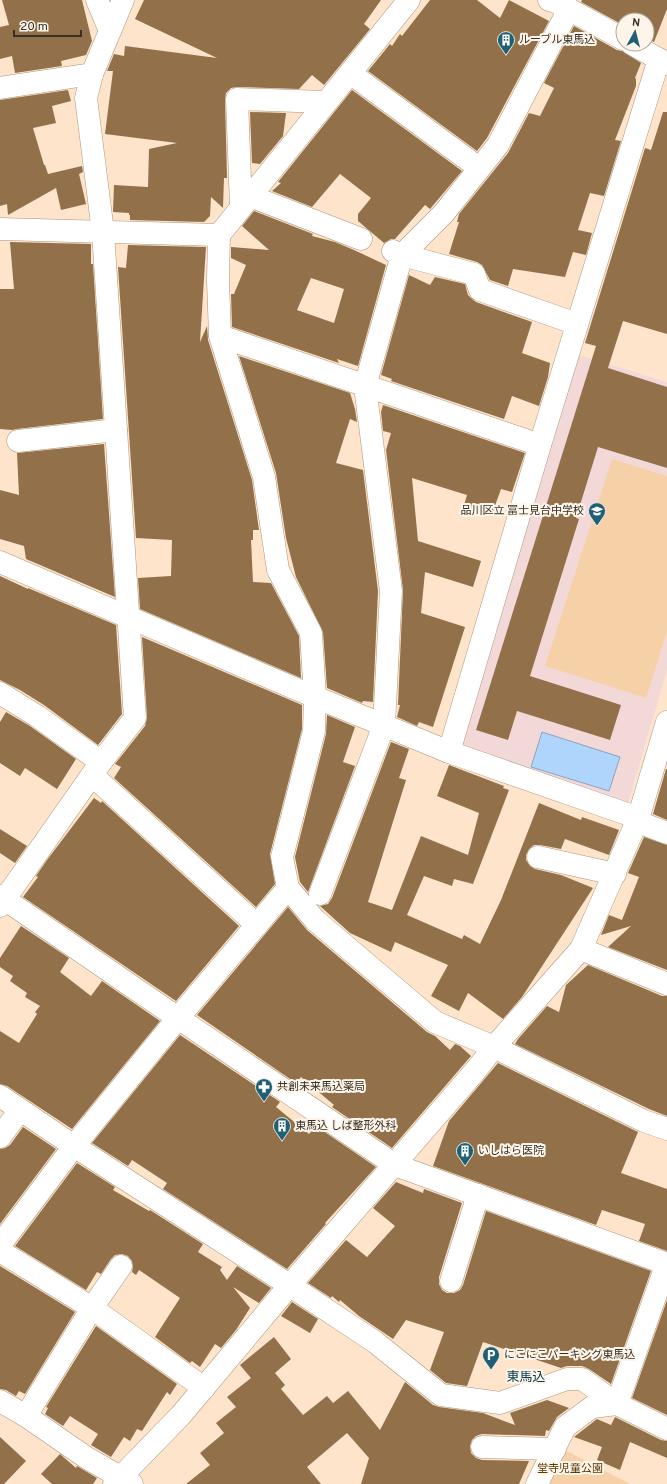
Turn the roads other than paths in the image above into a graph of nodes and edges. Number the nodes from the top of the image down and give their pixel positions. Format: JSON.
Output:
{"nodes":[{"id":1,"x":97,"y":0,"type":"edge"},
{"id":2,"x":123,"y":0,"type":"edge"},
{"id":3,"x":409,"y":0,"type":"edge"},
{"id":4,"x":549,"y":0,"type":"edge"},
{"id":5,"x":569,"y":9,"type":"junction"},
{"id":6,"x":110,"y":31,"type":"junction"},
{"id":7,"x":615,"y":35,"type":"edge"},
{"id":8,"x":647,"y":52,"type":"edge"},
{"id":9,"x":663,"y":61,"type":"edge"},
{"id":10,"x":350,"y":73,"type":"junction"},
{"id":11,"x":92,"y":74,"type":"junction"},
{"id":12,"x":0,"y":88,"type":"edge"},
{"id":13,"x":326,"y":102,"type":"junction"},
{"id":14,"x":480,"y":168,"type":"junction"},
{"id":15,"x":245,"y":202,"type":"junction"},
{"id":16,"x":0,"y":229,"type":"edge"},
{"id":17,"x":103,"y":232,"type":"junction"},
{"id":18,"x":219,"y":235,"type":"junction"},
{"id":19,"x":361,"y":239,"type":"dead end"},
{"id":20,"x":398,"y":253,"type":"junction"},
{"id":21,"x":577,"y":324,"type":"junction"},
{"id":22,"x":220,"y":336,"type":"junction"},
{"id":23,"x":364,"y":386,"type":"junction"},
{"id":24,"x":116,"y":430,"type":"junction"},
{"id":25,"x":18,"y":441,"type":"dead end"},
{"id":26,"x":540,"y":445,"type":"junction"},
{"id":27,"x":0,"y":562,"type":"edge"},
{"id":28,"x":129,"y":618,"type":"junction"},
{"id":29,"x":0,"y":693,"type":"edge"},
{"id":30,"x":315,"y":697,"type":"junction"},
{"id":31,"x":667,"y":722,"type":"edge"},
{"id":32,"x":384,"y":725,"type":"junction"},
{"id":33,"x":449,"y":752,"type":"junction"},
{"id":34,"x":97,"y":769,"type":"junction"},
{"id":35,"x":638,"y":819,"type":"junction"},
{"id":36,"x":667,"y":833,"type":"edge"},
{"id":37,"x":538,"y":858,"type":"dead end"},
{"id":38,"x":615,"y":874,"type":"junction"},
{"id":39,"x":288,"y":888,"type":"junction"},
{"id":40,"x":320,"y":894,"type":"dead end"},
{"id":41,"x":2,"y":900,"type":"edge"},
{"id":42,"x":257,"y":925,"type":"junction"},
{"id":43,"x":581,"y":949,"type":"junction"},
{"id":44,"x":667,"y":984,"type":"edge"},
{"id":45,"x":178,"y":1018,"type":"junction"},
{"id":46,"x":494,"y":1047,"type":"junction"},
{"id":47,"x":0,"y":1096,"type":"edge"},
{"id":48,"x":20,"y":1110,"type":"junction"},
{"id":49,"x":667,"y":1129,"type":"edge"},
{"id":50,"x":0,"y":1137,"type":"edge"},
{"id":51,"x":74,"y":1146,"type":"junction"},
{"id":52,"x":395,"y":1165,"type":"junction"},
{"id":53,"x":478,"y":1195,"type":"junction"},
{"id":54,"x":0,"y":1245,"type":"edge"},
{"id":55,"x":0,"y":1251,"type":"edge"},
{"id":56,"x":667,"y":1264,"type":"edge"},
{"id":57,"x":121,"y":1266,"type":"dead end"},
{"id":58,"x":451,"y":1281,"type":"dead end"},
{"id":59,"x":290,"y":1285,"type":"junction"},
{"id":60,"x":92,"y":1308,"type":"junction"},
{"id":61,"x":204,"y":1388,"type":"junction"},
{"id":62,"x":0,"y":1401,"type":"edge"},
{"id":63,"x":617,"y":1404,"type":"junction"},
{"id":64,"x":26,"y":1416,"type":"junction"},
{"id":65,"x":667,"y":1429,"type":"edge"},
{"id":66,"x":482,"y":1447,"type":"dead end"},
{"id":67,"x":555,"y":1449,"type":"junction"},
{"id":68,"x":122,"y":1482,"type":"edge"},
{"id":69,"x":537,"y":1484,"type":"edge"}],
"edges":[{"from":1,"to":6,"type":"street"},
{"from":2,"to":6,"type":"street"},
{"from":3,"to":10,"type":"street"},
{"from":4,"to":5,"type":"street"},
{"from":5,"to":7,"type":"street"},
{"from":5,"to":14,"type":"street"},
{"from":6,"to":11,"type":"street"},
{"from":8,"to":9,"type":"street"},
{"from":9,"to":21,"type":"street"},
{"from":10,"to":13,"type":"street"},
{"from":10,"to":14,"type":"street"},
{"from":11,"to":12,"type":"street"},
{"from":11,"to":17,"type":"street"},
{"from":13,"to":15,"type":"street"},
{"from":13,"to":15,"type":"street"},
{"from":14,"to":20,"type":"street"},
{"from":15,"to":18,"type":"street"},
{"from":15,"to":19,"type":"street"},
{"from":16,"to":17,"type":"street"},
{"from":17,"to":18,"type":"street"},
{"from":17,"to":24,"type":"street"},
{"from":18,"to":22,"type":"street"},
{"from":20,"to":21,"type":"street"},
{"from":20,"to":23,"type":"street"},
{"from":21,"to":26,"type":"street"},
{"from":22,"to":23,"type":"street"},
{"from":22,"to":30,"type":"street"},
{"from":23,"to":26,"type":"street"},
{"from":23,"to":32,"type":"street"},
{"from":24,"to":25,"type":"street"},
{"from":24,"to":28,"type":"street"},
{"from":26,"to":33,"type":"street"},
{"from":27,"to":28,"type":"street"},
{"from":28,"to":30,"type":"street"},
{"from":28,"to":34,"type":"street"},
{"from":29,"to":34,"type":"street"},
{"from":30,"to":32,"type":"street"},
{"from":30,"to":39,"type":"street"},
{"from":31,"to":35,"type":"street"},
{"from":32,"to":33,"type":"street"},
{"from":32,"to":40,"type":"street"},
{"from":33,"to":35,"type":"street"},
{"from":34,"to":41,"type":"street"},
{"from":34,"to":42,"type":"street"},
{"from":35,"to":36,"type":"street"},
{"from":35,"to":38,"type":"street"},
{"from":37,"to":38,"type":"street"},
{"from":38,"to":43,"type":"street"},
{"from":39,"to":42,"type":"street"},
{"from":39,"to":46,"type":"street"},
{"from":41,"to":45,"type":"street"},
{"from":42,"to":45,"type":"street"},
{"from":43,"to":44,"type":"street"},
{"from":43,"to":46,"type":"street"},
{"from":45,"to":51,"type":"street"},
{"from":45,"to":52,"type":"street"},
{"from":46,"to":49,"type":"street"},
{"from":46,"to":52,"type":"street"},
{"from":47,"to":48,"type":"street"},
{"from":48,"to":50,"type":"street"},
{"from":48,"to":51,"type":"street"},
{"from":51,"to":54,"type":"street"},
{"from":51,"to":59,"type":"street"},
{"from":52,"to":53,"type":"street"},
{"from":52,"to":59,"type":"street"},
{"from":53,"to":56,"type":"street"},
{"from":53,"to":58,"type":"street"},
{"from":55,"to":60,"type":"street"},
{"from":56,"to":63,"type":"street"},
{"from":57,"to":60,"type":"street"},
{"from":59,"to":61,"type":"street"},
{"from":59,"to":63,"type":"street"},
{"from":60,"to":61,"type":"street"},
{"from":60,"to":64,"type":"street"},
{"from":61,"to":68,"type":"street"},
{"from":62,"to":64,"type":"street"},
{"from":63,"to":65,"type":"street"},
{"from":63,"to":67,"type":"street"},
{"from":64,"to":68,"type":"street"},
{"from":66,"to":67,"type":"street"},
{"from":67,"to":69,"type":"street"}]}
